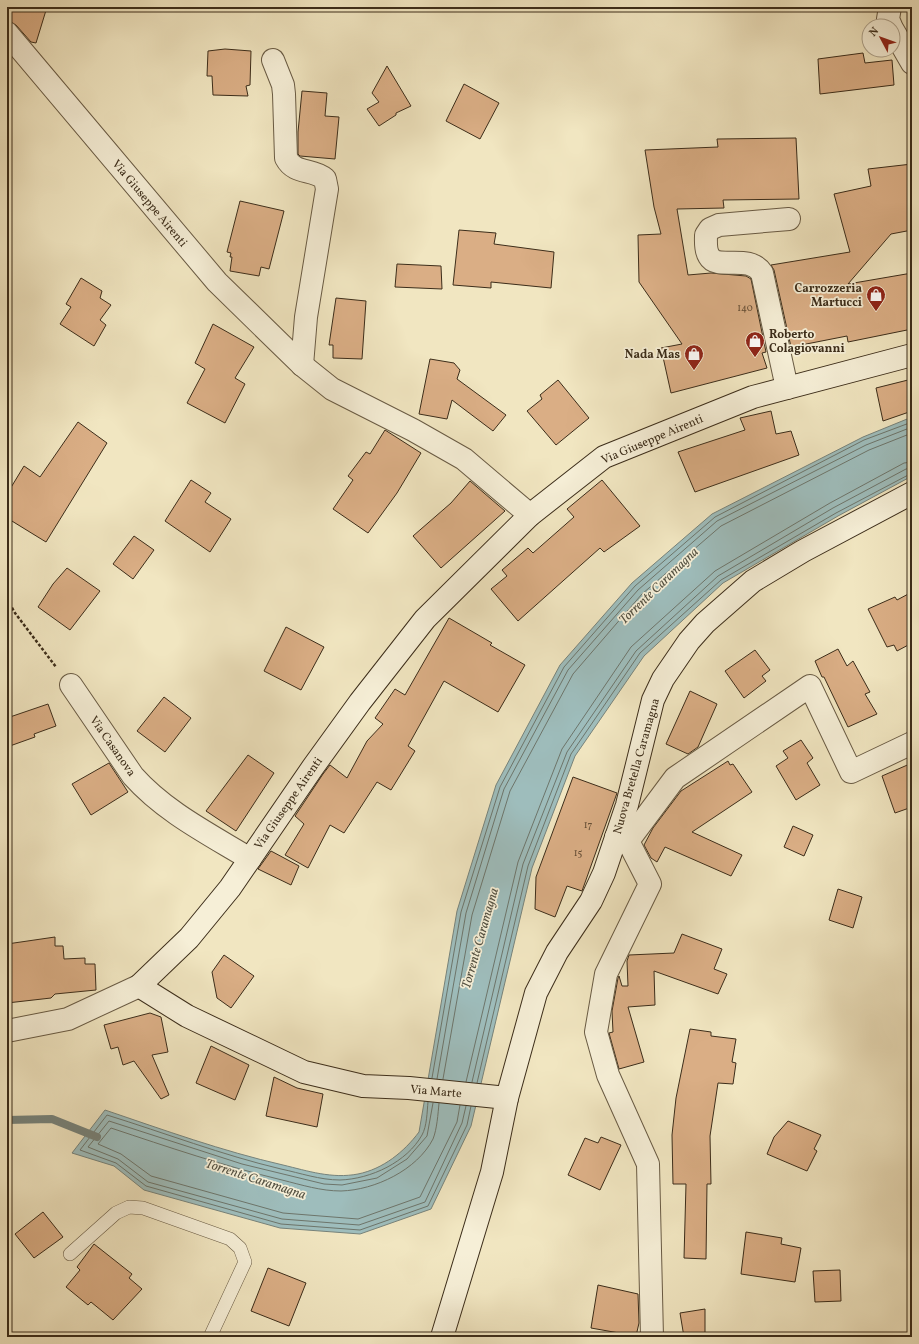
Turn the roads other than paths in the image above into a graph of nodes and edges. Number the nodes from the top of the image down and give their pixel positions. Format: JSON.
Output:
{"nodes":[{"id":1,"x":890,"y":7,"type":"edge"},
{"id":2,"x":888,"y":18,"type":"edge"},
{"id":3,"x":7,"y":33,"type":"edge"},
{"id":4,"x":901,"y":44,"type":"edge"},
{"id":5,"x":273,"y":60,"type":"dead end"},
{"id":6,"x":912,"y":63,"type":"edge"},
{"id":7,"x":789,"y":220,"type":"dead end"},
{"id":8,"x":912,"y":355,"type":"edge"},
{"id":9,"x":302,"y":365,"type":"junction"},
{"id":10,"x":787,"y":388,"type":"junction"},
{"id":11,"x":912,"y":493,"type":"edge"},
{"id":12,"x":530,"y":515,"type":"junction"},
{"id":13,"x":71,"y":684,"type":"road end"},
{"id":14,"x":912,"y":743,"type":"edge"},
{"id":15,"x":622,"y":839,"type":"junction"},
{"id":16,"x":250,"y":859,"type":"junction"},
{"id":17,"x":139,"y":986,"type":"junction"},
{"id":18,"x":7,"y":1031,"type":"edge"},
{"id":19,"x":507,"y":1098,"type":"junction"},
{"id":20,"x":70,"y":1254,"type":"dead end"},
{"id":21,"x":210,"y":1337,"type":"edge"},
{"id":22,"x":442,"y":1337,"type":"edge"},
{"id":23,"x":652,"y":1337,"type":"edge"}],
"edges":[{"from":1,"to":2,"type":"street"},
{"from":3,"to":9,"type":"street","name":"Via Giuseppe Airenti"},
{"from":4,"to":6,"type":"street"},
{"from":5,"to":9,"type":"street"},
{"from":7,"to":10,"type":"street"},
{"from":8,"to":10,"type":"street","name":"Via Giuseppe Airenti"},
{"from":9,"to":12,"type":"street","name":"Via Giuseppe Airenti"},
{"from":10,"to":12,"type":"street","name":"Via Giuseppe Airenti"},
{"from":11,"to":15,"type":"street","name":"Nuova Bretella Caramagna"},
{"from":12,"to":16,"type":"street","name":"Via Giuseppe Airenti"},
{"from":13,"to":16,"type":"street","name":"Via Casanova"},
{"from":14,"to":15,"type":"street"},
{"from":15,"to":19,"type":"street","name":"Nuova Bretella Caramagna"},
{"from":15,"to":23,"type":"street"},
{"from":16,"to":17,"type":"street","name":"Via Giuseppe Airenti"},
{"from":17,"to":18,"type":"street","name":"Via Giuseppe Airenti"},
{"from":17,"to":19,"type":"street","name":"Via Marte"},
{"from":19,"to":22,"type":"street"},
{"from":20,"to":21,"type":"lane"}]}
